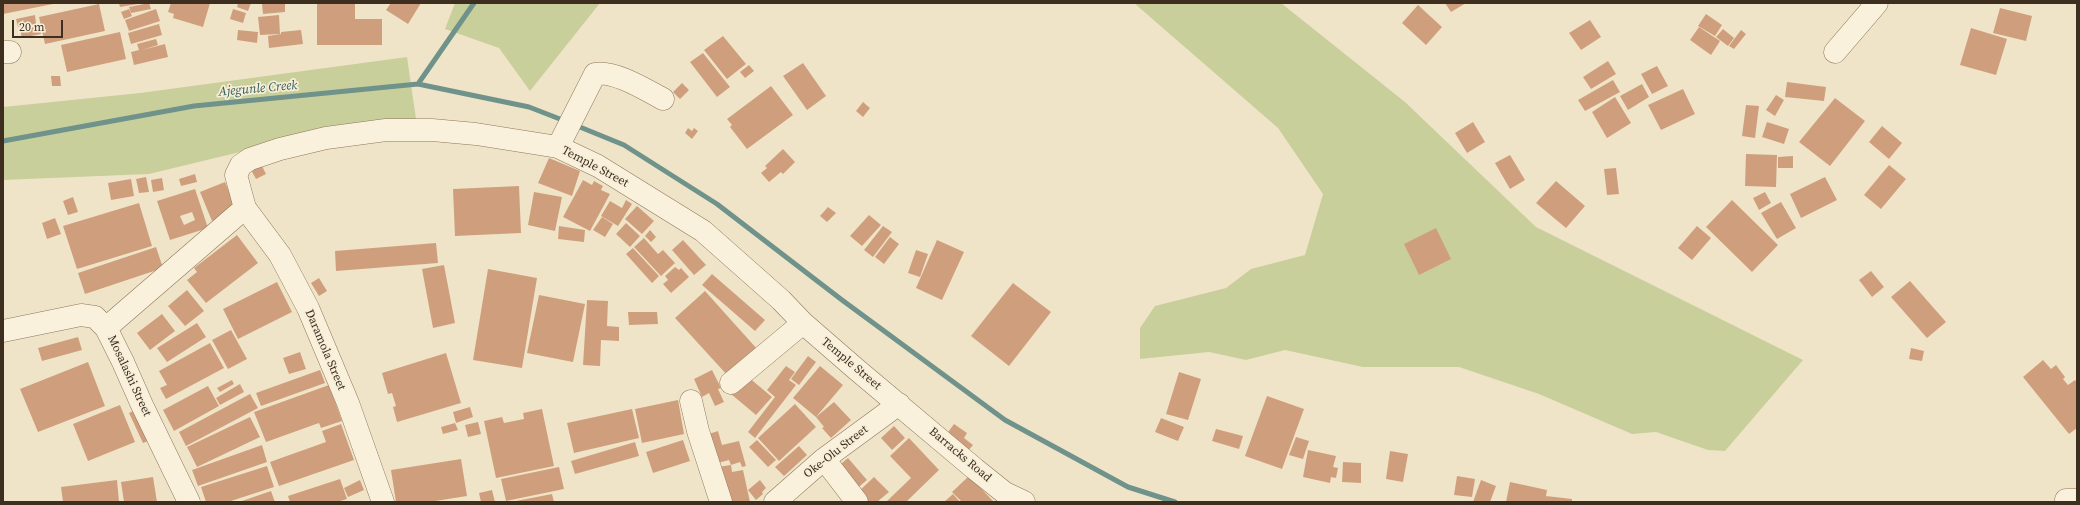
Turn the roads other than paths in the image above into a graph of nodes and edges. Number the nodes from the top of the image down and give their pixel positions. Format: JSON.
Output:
{"nodes":[{"id":1,"x":1877,"y":3,"type":"edge"},
{"id":2,"x":1835,"y":52,"type":"dead end"},
{"id":3,"x":663,"y":99,"type":"dead end"},
{"id":4,"x":560,"y":143,"type":"junction"},
{"id":5,"x":245,"y":208,"type":"junction"},
{"id":6,"x":803,"y":323,"type":"junction"},
{"id":7,"x":106,"y":328,"type":"junction"},
{"id":8,"x":3,"y":331,"type":"edge"},
{"id":9,"x":731,"y":383,"type":"dead end"},
{"id":10,"x":691,"y":401,"type":"dead end"},
{"id":11,"x":899,"y":404,"type":"junction"},
{"id":12,"x":824,"y":459,"type":"junction"},
{"id":13,"x":189,"y":502,"type":"edge"},
{"id":14,"x":383,"y":502,"type":"edge"},
{"id":15,"x":721,"y":502,"type":"edge"},
{"id":16,"x":775,"y":502,"type":"edge"},
{"id":17,"x":857,"y":502,"type":"edge"},
{"id":18,"x":1024,"y":502,"type":"edge"}],
"edges":[{"from":1,"to":2,"type":"street"},
{"from":3,"to":4,"type":"street"},
{"from":4,"to":5,"type":"street","name":"Temple Street"},
{"from":4,"to":6,"type":"street","name":"Temple Street"},
{"from":5,"to":7,"type":"street"},
{"from":5,"to":14,"type":"street","name":"Daramola Street"},
{"from":6,"to":9,"type":"street"},
{"from":6,"to":11,"type":"street","name":"Temple Street"},
{"from":7,"to":8,"type":"street","name":"Mosalashi Street"},
{"from":7,"to":13,"type":"street","name":"Mosalashi Street"},
{"from":10,"to":15,"type":"street"},
{"from":11,"to":12,"type":"street","name":"Oke-Olu Street"},
{"from":11,"to":18,"type":"street","name":"Barracks Road"},
{"from":12,"to":16,"type":"street","name":"Oke-Olu Street"},
{"from":12,"to":17,"type":"street"}]}
